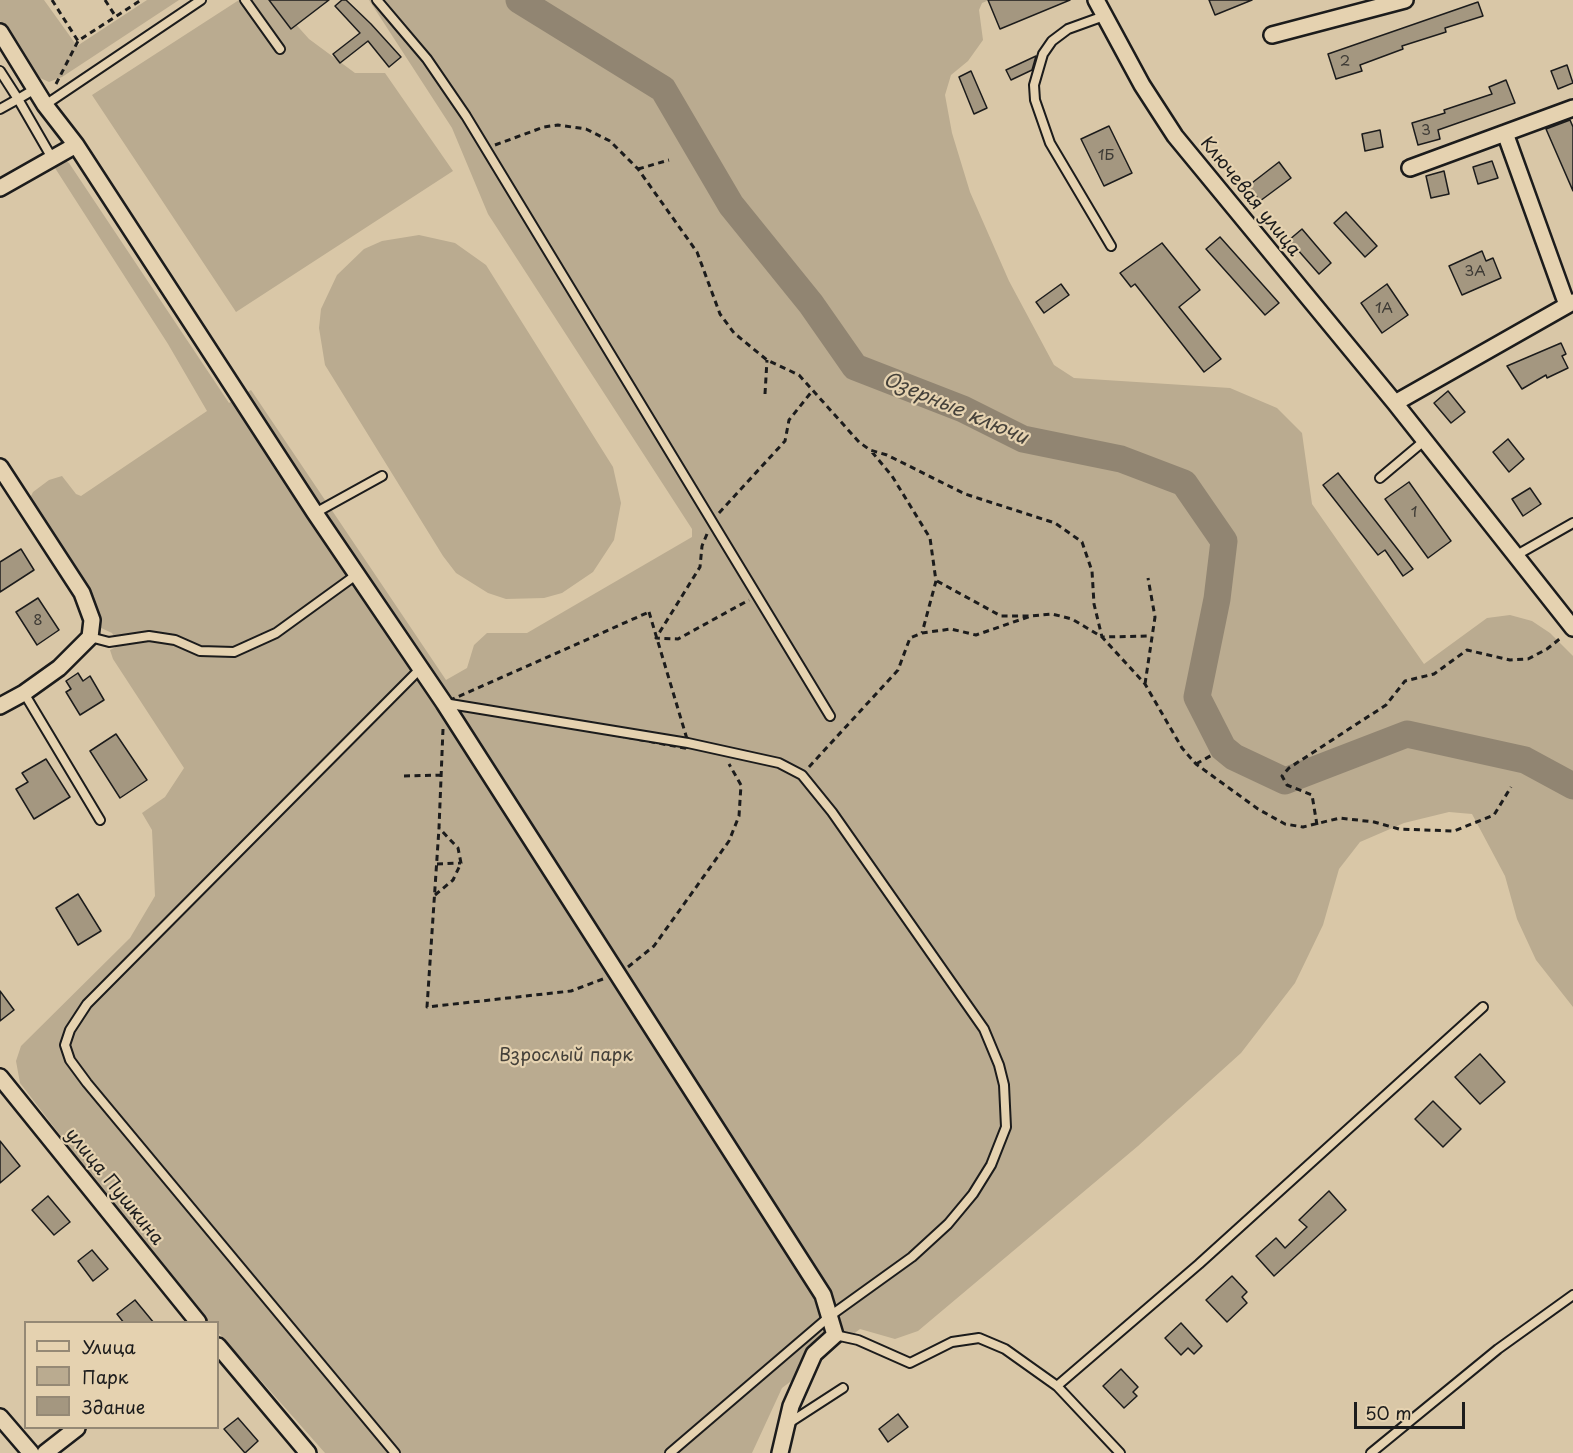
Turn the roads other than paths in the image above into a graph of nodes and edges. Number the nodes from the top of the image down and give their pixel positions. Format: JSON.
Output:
{"nodes":[{"id":1,"x":201,"y":0,"type":"edge"},
{"id":2,"x":245,"y":0,"type":"edge"},
{"id":3,"x":377,"y":0,"type":"edge"},
{"id":4,"x":1096,"y":0,"type":"edge"},
{"id":5,"x":1405,"y":0,"type":"edge"},
{"id":6,"x":1104,"y":16,"type":"junction"},
{"id":7,"x":1272,"y":35,"type":"dead end"},
{"id":8,"x":3,"y":41,"type":"edge"},
{"id":9,"x":280,"y":49,"type":"dead end"},
{"id":10,"x":0,"y":71,"type":"edge"},
{"id":11,"x":35,"y":89,"type":"junction"},
{"id":12,"x":18,"y":99,"type":"junction"},
{"id":13,"x":45,"y":105,"type":"junction"},
{"id":14,"x":1573,"y":108,"type":"edge"},
{"id":15,"x":0,"y":109,"type":"edge"},
{"id":16,"x":1505,"y":133,"type":"junction"},
{"id":17,"x":76,"y":145,"type":"junction"},
{"id":18,"x":52,"y":158,"type":"junction"},
{"id":19,"x":1410,"y":168,"type":"dead end"},
{"id":20,"x":0,"y":188,"type":"edge"},
{"id":21,"x":1111,"y":246,"type":"dead end"},
{"id":22,"x":1570,"y":303,"type":"edge"},
{"id":23,"x":1395,"y":403,"type":"junction"},
{"id":24,"x":1424,"y":441,"type":"junction"},
{"id":25,"x":0,"y":467,"type":"edge"},
{"id":26,"x":382,"y":476,"type":"dead end"},
{"id":27,"x":1380,"y":478,"type":"dead end"},
{"id":28,"x":315,"y":513,"type":"junction"},
{"id":29,"x":1573,"y":523,"type":"edge"},
{"id":30,"x":1513,"y":556,"type":"junction"},
{"id":31,"x":356,"y":575,"type":"junction"},
{"id":32,"x":1573,"y":628,"type":"edge"},
{"id":33,"x":90,"y":637,"type":"junction"},
{"id":34,"x":420,"y":669,"type":"junction"},
{"id":35,"x":24,"y":693,"type":"junction"},
{"id":36,"x":0,"y":706,"type":"edge"},
{"id":37,"x":443,"y":708,"type":"junction"},
{"id":38,"x":830,"y":716,"type":"dead end"},
{"id":39,"x":100,"y":820,"type":"dead end"},
{"id":40,"x":1483,"y":1007,"type":"dead end"},
{"id":41,"x":0,"y":1077,"type":"edge"},
{"id":42,"x":1573,"y":1295,"type":"edge"},
{"id":43,"x":830,"y":1316,"type":"junction"},
{"id":44,"x":196,"y":1321,"type":"edge"},
{"id":45,"x":835,"y":1335,"type":"junction"},
{"id":46,"x":219,"y":1347,"type":"edge"},
{"id":47,"x":1057,"y":1386,"type":"junction"},
{"id":48,"x":843,"y":1388,"type":"dead end"},
{"id":49,"x":0,"y":1417,"type":"edge"},
{"id":50,"x":785,"y":1425,"type":"junction"},
{"id":51,"x":76,"y":1429,"type":"edge"},
{"id":52,"x":31,"y":1453,"type":"edge"},
{"id":53,"x":45,"y":1453,"type":"edge"},
{"id":54,"x":308,"y":1453,"type":"edge"},
{"id":55,"x":395,"y":1453,"type":"edge"},
{"id":56,"x":670,"y":1453,"type":"edge"},
{"id":57,"x":780,"y":1453,"type":"edge"},
{"id":58,"x":1120,"y":1453,"type":"edge"},
{"id":59,"x":1371,"y":1453,"type":"edge"}],
"edges":[{"from":1,"to":13,"type":"lane"},
{"from":2,"to":9,"type":"lane"},
{"from":3,"to":38,"type":"lane"},
{"from":4,"to":6,"type":"street","name":"Ключевая улица"},
{"from":5,"to":7,"type":"street"},
{"from":6,"to":21,"type":"lane"},
{"from":6,"to":23,"type":"street","name":"Ключевая улица"},
{"from":8,"to":11,"type":"street"},
{"from":10,"to":12,"type":"lane"},
{"from":11,"to":12,"type":"lane"},
{"from":11,"to":13,"type":"street"},
{"from":12,"to":15,"type":"lane"},
{"from":12,"to":18,"type":"lane"},
{"from":13,"to":17,"type":"street"},
{"from":14,"to":16,"type":"street"},
{"from":16,"to":19,"type":"street"},
{"from":16,"to":22,"type":"street"},
{"from":17,"to":18,"type":"street"},
{"from":17,"to":28,"type":"street"},
{"from":18,"to":20,"type":"street"},
{"from":22,"to":23,"type":"street"},
{"from":23,"to":24,"type":"street","name":"Ключевая улица"},
{"from":24,"to":27,"type":"lane"},
{"from":24,"to":30,"type":"street","name":"Ключевая улица"},
{"from":25,"to":33,"type":"street"},
{"from":26,"to":28,"type":"lane"},
{"from":28,"to":31,"type":"street"},
{"from":29,"to":30,"type":"lane"},
{"from":30,"to":32,"type":"street","name":"Ключевая улица"},
{"from":31,"to":33,"type":"lane"},
{"from":31,"to":34,"type":"street"},
{"from":33,"to":35,"type":"street"},
{"from":34,"to":37,"type":"street"},
{"from":34,"to":55,"type":"lane"},
{"from":35,"to":36,"type":"street"},
{"from":35,"to":39,"type":"lane"},
{"from":37,"to":43,"type":"street"},
{"from":37,"to":43,"type":"lane"},
{"from":40,"to":47,"type":"lane"},
{"from":41,"to":44,"type":"street","name":"улица Пушкина"},
{"from":42,"to":59,"type":"lane"},
{"from":43,"to":45,"type":"street"},
{"from":43,"to":56,"type":"lane"},
{"from":45,"to":47,"type":"lane"},
{"from":45,"to":50,"type":"street"},
{"from":46,"to":54,"type":"street"},
{"from":47,"to":58,"type":"lane"},
{"from":48,"to":50,"type":"lane"},
{"from":49,"to":52,"type":"street"},
{"from":50,"to":57,"type":"street"},
{"from":51,"to":53,"type":"street"}]}
